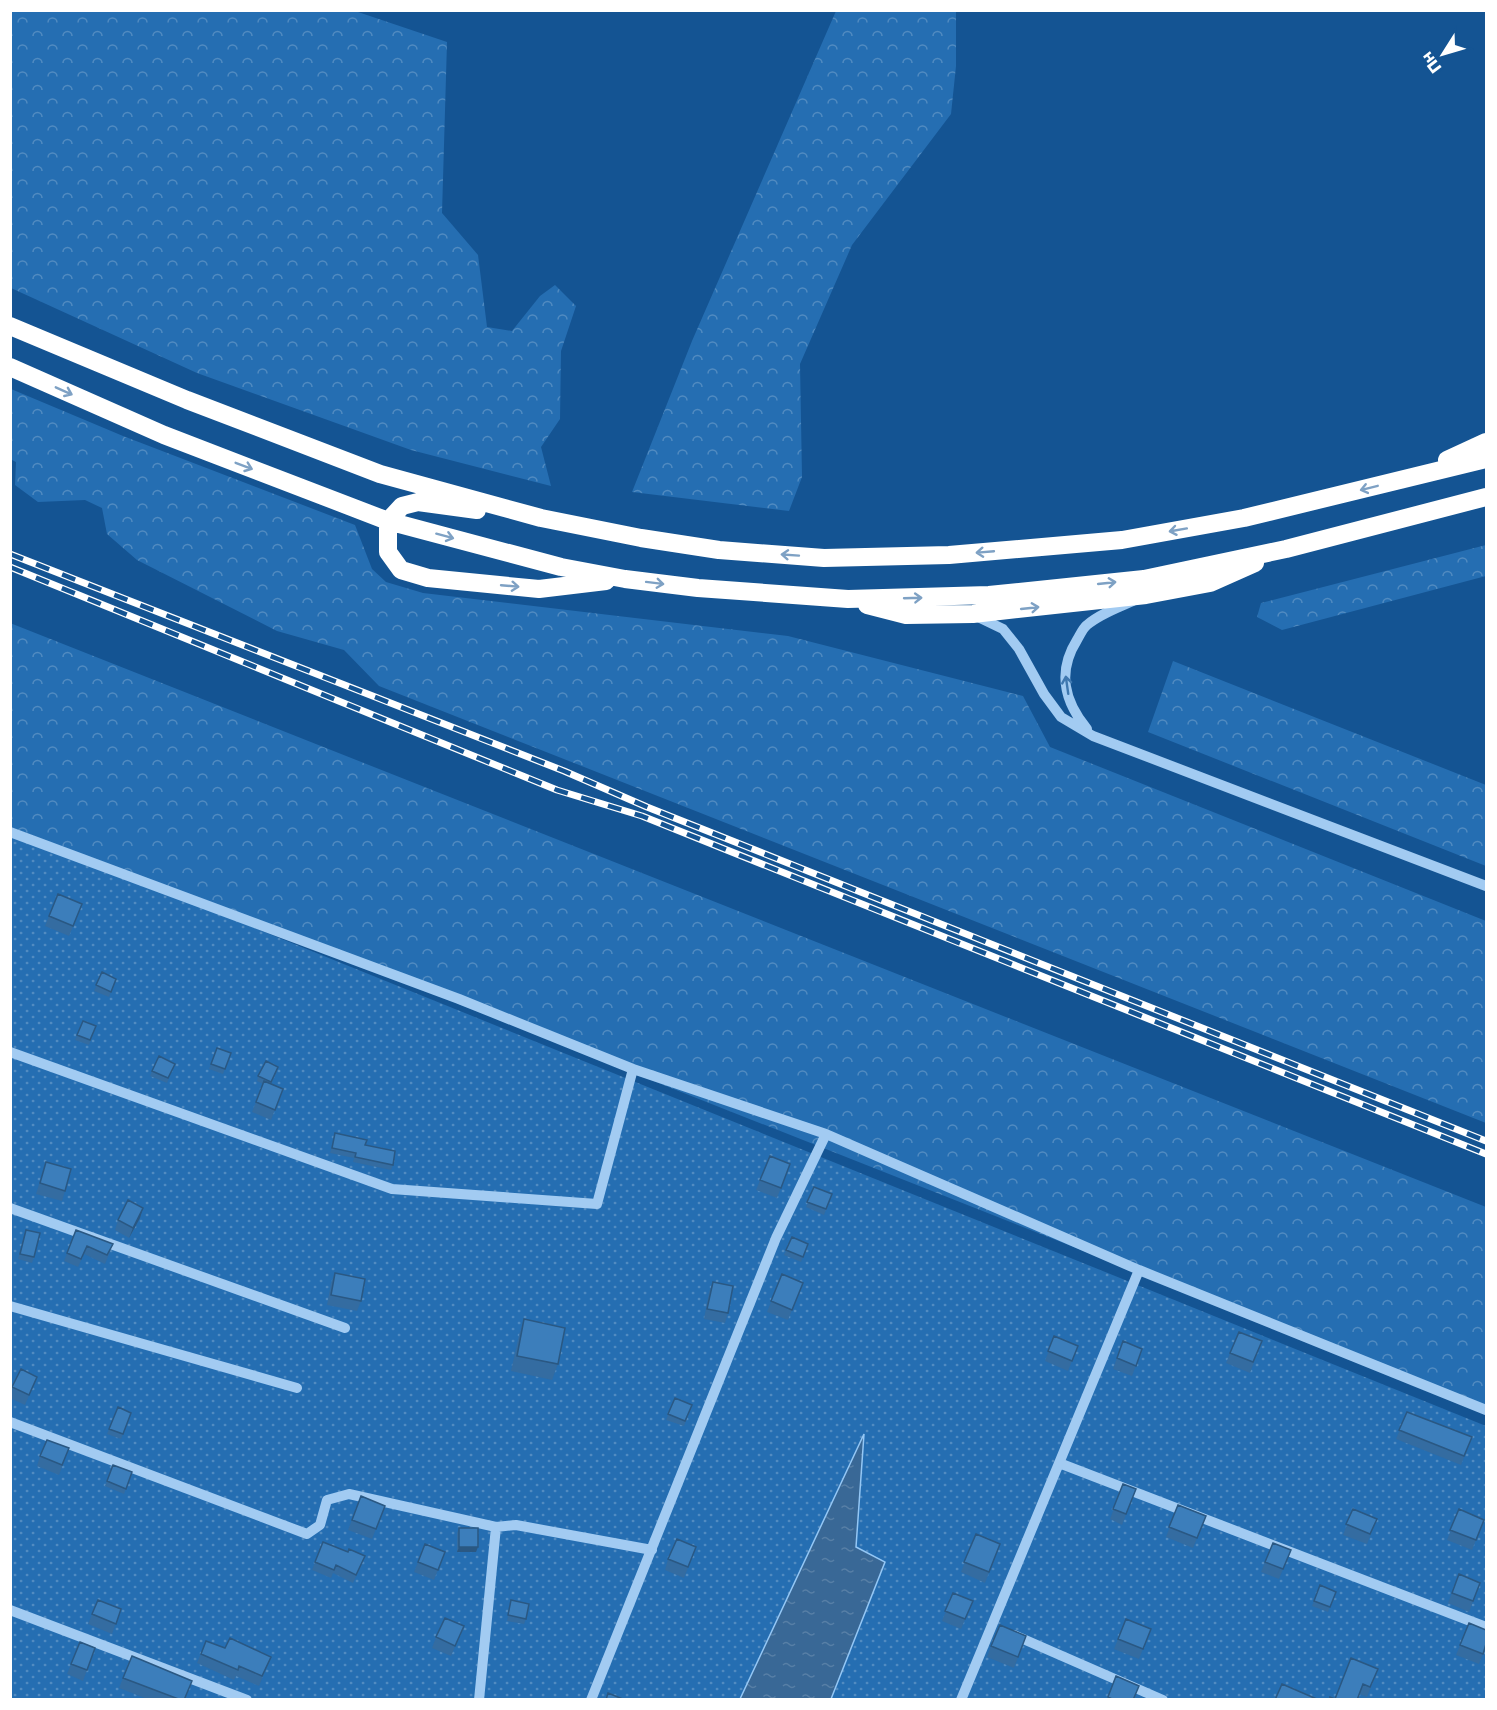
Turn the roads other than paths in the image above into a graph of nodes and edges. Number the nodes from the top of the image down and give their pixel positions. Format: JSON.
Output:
{"nodes":[{"id":1,"x":10,"y":326,"type":"edge"},
{"id":2,"x":10,"y":367,"type":"edge"},
{"id":3,"x":1486,"y":442,"type":"edge"},
{"id":4,"x":1486,"y":459,"type":"edge"},
{"id":5,"x":1411,"y":478,"type":"junction"},
{"id":6,"x":1486,"y":497,"type":"edge"},
{"id":7,"x":541,"y":518,"type":"junction"},
{"id":8,"x":388,"y":521,"type":"junction"},
{"id":9,"x":1286,"y":549,"type":"junction"},
{"id":10,"x":625,"y":579,"type":"junction"},
{"id":11,"x":1146,"y":595,"type":"junction"},
{"id":12,"x":848,"y":599,"type":"junction"},
{"id":13,"x":974,"y":614,"type":"junction"},
{"id":14,"x":1093,"y":736,"type":"junction"},
{"id":15,"x":10,"y":832,"type":"edge"},
{"id":16,"x":1486,"y":886,"type":"edge"},
{"id":17,"x":10,"y":1052,"type":"edge"},
{"id":18,"x":633,"y":1069,"type":"junction"},
{"id":19,"x":826,"y":1134,"type":"junction"},
{"id":20,"x":10,"y":1208,"type":"edge"},
{"id":21,"x":1139,"y":1270,"type":"junction"},
{"id":22,"x":10,"y":1306,"type":"edge"},
{"id":23,"x":345,"y":1328,"type":"dead end"},
{"id":24,"x":297,"y":1388,"type":"dead end"},
{"id":25,"x":1486,"y":1410,"type":"edge"},
{"id":26,"x":10,"y":1422,"type":"edge"},
{"id":27,"x":1059,"y":1463,"type":"junction"},
{"id":28,"x":496,"y":1527,"type":"junction"},
{"id":29,"x":652,"y":1550,"type":"junction"},
{"id":30,"x":10,"y":1610,"type":"edge"},
{"id":31,"x":992,"y":1625,"type":"junction"},
{"id":32,"x":1486,"y":1627,"type":"edge"},
{"id":33,"x":247,"y":1700,"type":"edge"},
{"id":34,"x":479,"y":1700,"type":"edge"},
{"id":35,"x":591,"y":1700,"type":"edge"},
{"id":36,"x":961,"y":1700,"type":"edge"},
{"id":37,"x":1163,"y":1700,"type":"edge"}],
"edges":[{"from":1,"to":7,"type":"highway"},
{"from":2,"to":8,"type":"highway","one_way":true},
{"from":3,"to":5,"type":"highway"},
{"from":4,"to":5,"type":"highway"},
{"from":5,"to":7,"type":"highway","one_way":true},
{"from":6,"to":9,"type":"highway"},
{"from":7,"to":8,"type":"highway"},
{"from":8,"to":10,"type":"highway","one_way":true},
{"from":8,"to":10,"type":"highway","one_way":true},
{"from":9,"to":11,"type":"highway"},
{"from":12,"to":9,"type":"highway","one_way":true},
{"from":10,"to":12,"type":"highway","one_way":true},
{"from":13,"to":11,"type":"highway","one_way":true},
{"from":14,"to":11,"type":"street","one_way":true},
{"from":12,"to":13,"type":"highway"},
{"from":13,"to":14,"type":"street"},
{"from":14,"to":16,"type":"street"},
{"from":15,"to":18,"type":"street"},
{"from":17,"to":18,"type":"street"},
{"from":18,"to":19,"type":"street"},
{"from":19,"to":21,"type":"street"},
{"from":19,"to":29,"type":"street"},
{"from":20,"to":23,"type":"street"},
{"from":21,"to":25,"type":"street"},
{"from":21,"to":27,"type":"street"},
{"from":22,"to":24,"type":"street"},
{"from":26,"to":28,"type":"street"},
{"from":27,"to":31,"type":"street"},
{"from":27,"to":32,"type":"street"},
{"from":28,"to":29,"type":"street"},
{"from":28,"to":34,"type":"street"},
{"from":29,"to":35,"type":"street"},
{"from":30,"to":33,"type":"street"},
{"from":31,"to":36,"type":"street"},
{"from":31,"to":37,"type":"street"}]}
